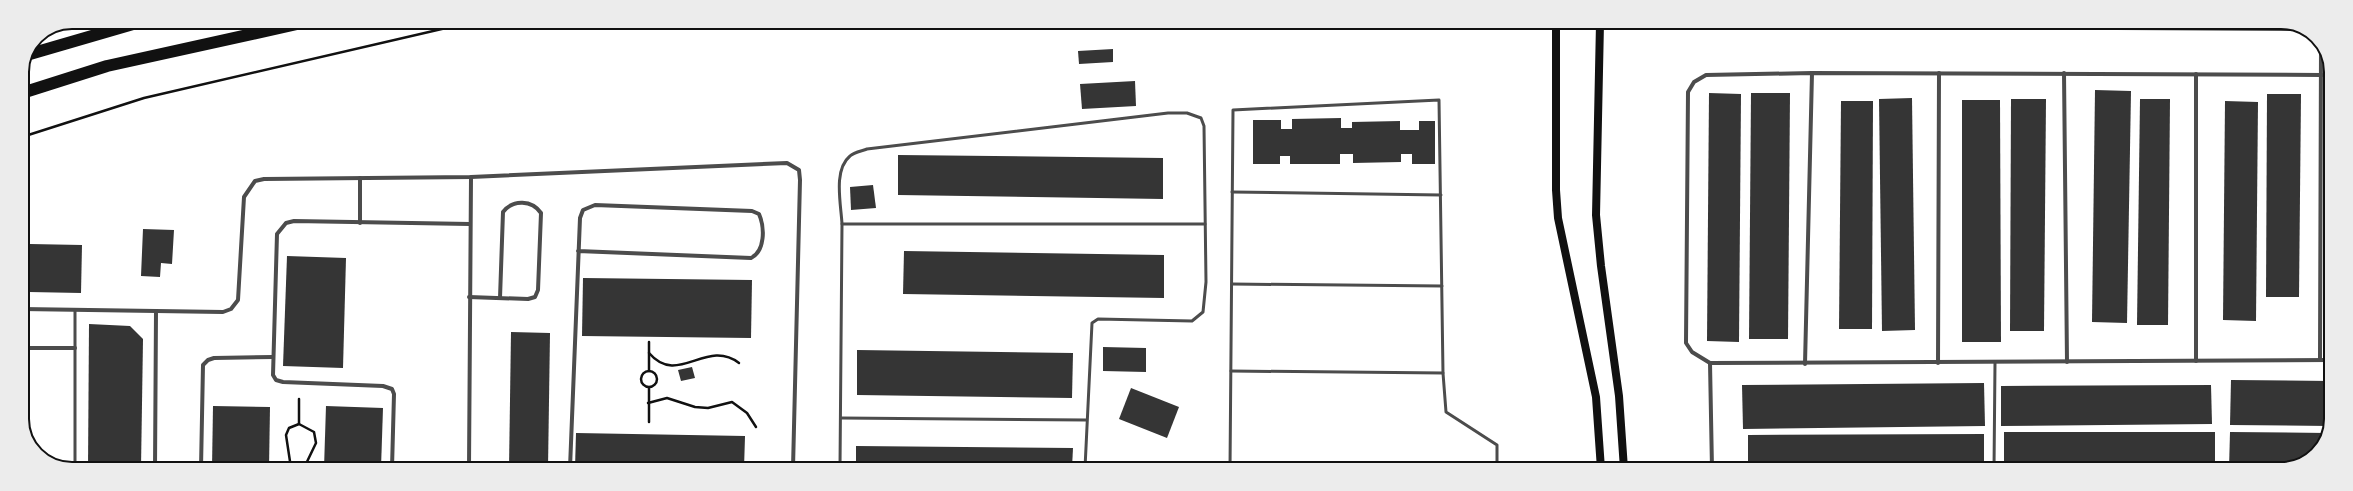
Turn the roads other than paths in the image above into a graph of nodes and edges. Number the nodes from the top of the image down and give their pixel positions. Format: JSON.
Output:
{"nodes":[{"id":1,"x":116,"y":29,"type":"edge"},
{"id":2,"x":274,"y":29,"type":"edge"},
{"id":3,"x":1556,"y":29,"type":"edge"},
{"id":4,"x":1600,"y":29,"type":"edge"},
{"id":5,"x":34,"y":53,"type":"edge"},
{"id":6,"x":2321,"y":57,"type":"edge"},
{"id":7,"x":1812,"y":73,"type":"junction"},
{"id":8,"x":1939,"y":73,"type":"junction"},
{"id":9,"x":2064,"y":73,"type":"junction"},
{"id":10,"x":2196,"y":74,"type":"junction"},
{"id":11,"x":2322,"y":75,"type":"junction"},
{"id":12,"x":29,"y":91,"type":"edge"},
{"id":13,"x":471,"y":177,"type":"junction"},
{"id":14,"x":360,"y":178,"type":"junction"},
{"id":15,"x":1232,"y":192,"type":"junction"},
{"id":16,"x":1441,"y":195,"type":"junction"},
{"id":17,"x":360,"y":222,"type":"junction"},
{"id":18,"x":470,"y":224,"type":"junction"},
{"id":19,"x":842,"y":224,"type":"junction"},
{"id":20,"x":1205,"y":224,"type":"junction"},
{"id":21,"x":578,"y":251,"type":"junction"},
{"id":22,"x":1232,"y":284,"type":"junction"},
{"id":23,"x":1442,"y":286,"type":"junction"},
{"id":24,"x":469,"y":297,"type":"junction"},
{"id":25,"x":500,"y":298,"type":"junction"},
{"id":26,"x":29,"y":309,"type":"edge"},
{"id":27,"x":75,"y":310,"type":"junction"},
{"id":28,"x":156,"y":312,"type":"junction"},
{"id":29,"x":29,"y":348,"type":"edge"},
{"id":30,"x":75,"y":348,"type":"junction"},
{"id":31,"x":273,"y":357,"type":"junction"},
{"id":32,"x":2320,"y":360,"type":"junction"},
{"id":33,"x":2324,"y":360,"type":"edge"},
{"id":34,"x":2196,"y":361,"type":"junction"},
{"id":35,"x":2067,"y":362,"type":"junction"},
{"id":36,"x":1710,"y":363,"type":"junction"},
{"id":37,"x":1938,"y":363,"type":"junction"},
{"id":38,"x":1995,"y":363,"type":"junction"},
{"id":39,"x":1805,"y":364,"type":"junction"},
{"id":40,"x":1231,"y":371,"type":"junction"},
{"id":41,"x":1443,"y":373,"type":"junction"},
{"id":42,"x":841,"y":418,"type":"junction"},
{"id":43,"x":1086,"y":420,"type":"junction"},
{"id":44,"x":75,"y":462,"type":"edge"},
{"id":45,"x":155,"y":462,"type":"edge"},
{"id":46,"x":201,"y":462,"type":"edge"},
{"id":47,"x":392,"y":462,"type":"edge"},
{"id":48,"x":469,"y":462,"type":"edge"},
{"id":49,"x":570,"y":462,"type":"edge"},
{"id":50,"x":793,"y":462,"type":"edge"},
{"id":51,"x":840,"y":462,"type":"edge"},
{"id":52,"x":1084,"y":462,"type":"edge"},
{"id":53,"x":1230,"y":462,"type":"edge"},
{"id":54,"x":1497,"y":462,"type":"edge"},
{"id":55,"x":1601,"y":462,"type":"edge"},
{"id":56,"x":1624,"y":462,"type":"edge"},
{"id":57,"x":1712,"y":462,"type":"edge"},
{"id":58,"x":1994,"y":462,"type":"edge"}],
"edges":[{"from":1,"to":5,"type":"highway"},
{"from":2,"to":12,"type":"highway"},
{"from":3,"to":55,"type":"main road"},
{"from":4,"to":56,"type":"main road"},
{"from":6,"to":11,"type":"street"},
{"from":7,"to":8,"type":"street"},
{"from":7,"to":36,"type":"street"},
{"from":7,"to":39,"type":"street"},
{"from":8,"to":9,"type":"street"},
{"from":8,"to":37,"type":"street"},
{"from":9,"to":10,"type":"street"},
{"from":9,"to":35,"type":"street"},
{"from":10,"to":11,"type":"street"},
{"from":10,"to":34,"type":"street"},
{"from":11,"to":32,"type":"street"},
{"from":13,"to":14,"type":"street"},
{"from":13,"to":18,"type":"street"},
{"from":13,"to":50,"type":"street"},
{"from":14,"to":17,"type":"street"},
{"from":14,"to":28,"type":"street"},
{"from":15,"to":16,"type":"lane"},
{"from":15,"to":16,"type":"lane"},
{"from":15,"to":22,"type":"lane"},
{"from":16,"to":23,"type":"lane"},
{"from":17,"to":18,"type":"street"},
{"from":17,"to":31,"type":"street"},
{"from":18,"to":24,"type":"street"},
{"from":19,"to":20,"type":"lane"},
{"from":19,"to":20,"type":"lane"},
{"from":19,"to":42,"type":"lane"},
{"from":20,"to":43,"type":"lane"},
{"from":21,"to":21,"type":"street"},
{"from":21,"to":49,"type":"street"},
{"from":22,"to":23,"type":"lane"},
{"from":22,"to":40,"type":"lane"},
{"from":23,"to":41,"type":"lane"},
{"from":24,"to":25,"type":"street"},
{"from":24,"to":48,"type":"street"},
{"from":25,"to":25,"type":"street"},
{"from":26,"to":27,"type":"street"},
{"from":27,"to":28,"type":"street"},
{"from":27,"to":30,"type":"lane"},
{"from":28,"to":45,"type":"street"},
{"from":29,"to":30,"type":"street"},
{"from":30,"to":44,"type":"lane"},
{"from":31,"to":46,"type":"street"},
{"from":31,"to":47,"type":"street"},
{"from":32,"to":33,"type":"street"},
{"from":32,"to":34,"type":"street"},
{"from":34,"to":35,"type":"street"},
{"from":35,"to":38,"type":"street"},
{"from":36,"to":39,"type":"street"},
{"from":36,"to":57,"type":"street"},
{"from":37,"to":38,"type":"street"},
{"from":37,"to":39,"type":"street"},
{"from":38,"to":58,"type":"lane"},
{"from":40,"to":41,"type":"lane"},
{"from":40,"to":53,"type":"lane"},
{"from":41,"to":54,"type":"lane"},
{"from":42,"to":43,"type":"lane"},
{"from":42,"to":51,"type":"lane"},
{"from":43,"to":52,"type":"lane"}]}
